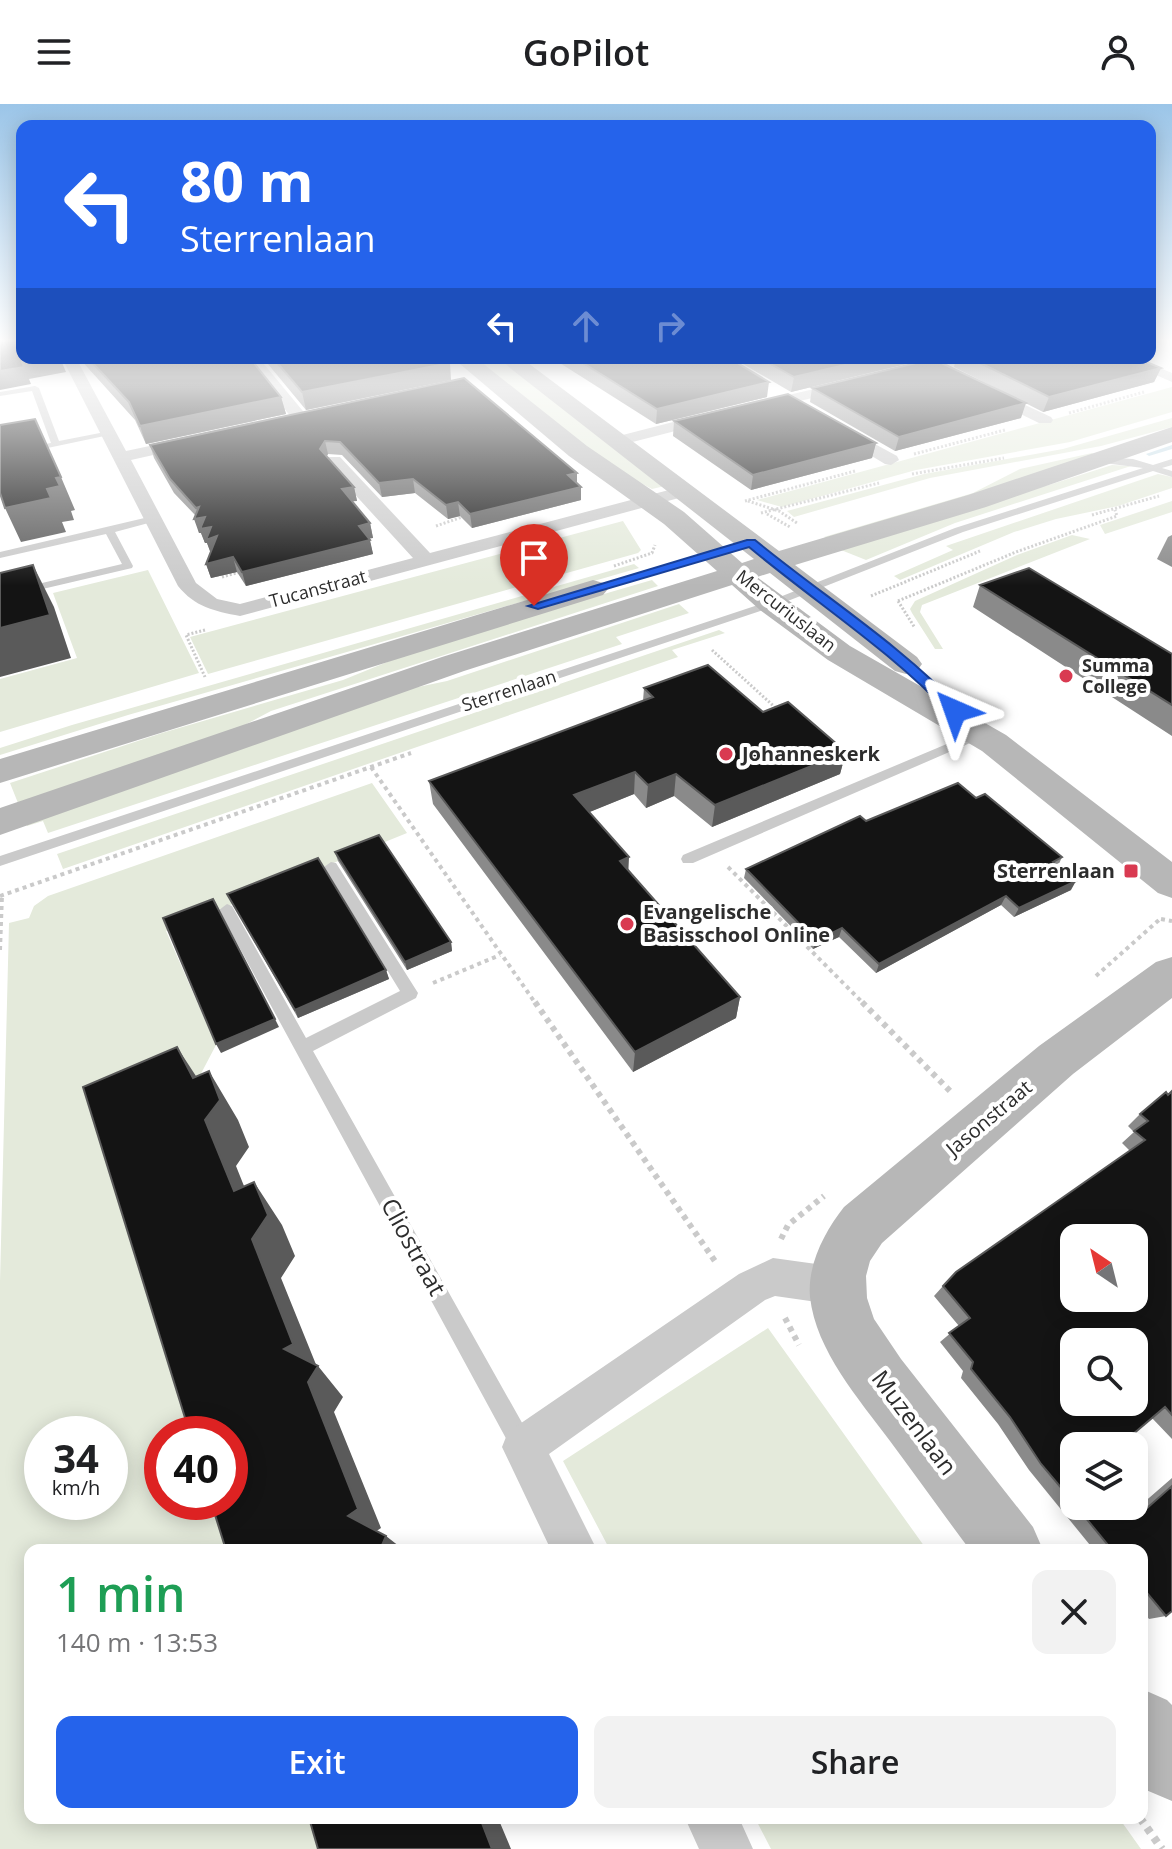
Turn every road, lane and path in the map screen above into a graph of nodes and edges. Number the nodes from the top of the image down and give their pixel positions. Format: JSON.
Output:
{"nodes":[{"id":1,"x":48,"y":422,"type":"edge"},
{"id":2,"x":104,"y":422,"type":"edge"},
{"id":3,"x":538,"y":422,"type":"edge"},
{"id":4,"x":593,"y":422,"type":"edge"},
{"id":5,"x":693,"y":422,"type":"edge"},
{"id":6,"x":827,"y":422,"type":"edge"},
{"id":7,"x":1036,"y":422,"type":"edge"},
{"id":8,"x":110,"y":434,"type":"junction"},
{"id":9,"x":974,"y":434,"type":"edge"},
{"id":10,"x":980,"y":437,"type":"junction"},
{"id":11,"x":1160,"y":437,"type":"edge"},
{"id":12,"x":211,"y":438,"type":"edge"},
{"id":13,"x":617,"y":441,"type":"junction"},
{"id":14,"x":56,"y":444,"type":"junction"},
{"id":15,"x":0,"y":455,"type":"edge"},
{"id":16,"x":122,"y":457,"type":"junction"},
{"id":17,"x":1007,"y":457,"type":"dead end"},
{"id":18,"x":891,"y":460,"type":"junction"},
{"id":19,"x":1093,"y":460,"type":"junction"},
{"id":20,"x":334,"y":461,"type":"edge"},
{"id":21,"x":1172,"y":462,"type":"edge"},
{"id":22,"x":1151,"y":468,"type":"junction"},
{"id":23,"x":1172,"y":474,"type":"edge"},
{"id":24,"x":905,"y":476,"type":"dead end"},
{"id":25,"x":812,"y":478,"type":"edge"},
{"id":26,"x":891,"y":480,"type":"dead end"},
{"id":27,"x":817,"y":481,"type":"junction"},
{"id":28,"x":684,"y":491,"type":"junction"},
{"id":29,"x":1172,"y":492,"type":"edge"},
{"id":30,"x":651,"y":500,"type":"junction"},
{"id":31,"x":748,"y":501,"type":"dead end"},
{"id":32,"x":762,"y":513,"type":"dead end"},
{"id":33,"x":153,"y":519,"type":"junction"},
{"id":34,"x":109,"y":530,"type":"junction"},
{"id":35,"x":0,"y":555,"type":"edge"},
{"id":36,"x":734,"y":556,"type":"junction"},
{"id":37,"x":425,"y":559,"type":"junction"},
{"id":38,"x":774,"y":562,"type":"junction"},
{"id":39,"x":244,"y":571,"type":"edge"},
{"id":40,"x":188,"y":586,"type":"junction"},
{"id":41,"x":809,"y":591,"type":"junction"},
{"id":42,"x":881,"y":593,"type":"dead end"},
{"id":43,"x":0,"y":596,"type":"edge"},
{"id":44,"x":771,"y":604,"type":"junction"},
{"id":45,"x":240,"y":610,"type":"junction"},
{"id":46,"x":718,"y":620,"type":"junction"},
{"id":47,"x":723,"y":646,"type":"dead end"},
{"id":48,"x":711,"y":650,"type":"junction"},
{"id":49,"x":203,"y":672,"type":"dead end"},
{"id":50,"x":788,"y":719,"type":"edge"},
{"id":51,"x":976,"y":731,"type":"junction"},
{"id":52,"x":415,"y":752,"type":"dead end"},
{"id":53,"x":371,"y":767,"type":"junction"},
{"id":54,"x":0,"y":771,"type":"edge"},
{"id":55,"x":0,"y":822,"type":"edge"},
{"id":56,"x":711,"y":849,"type":"junction"},
{"id":57,"x":688,"y":859,"type":"dead end"},
{"id":58,"x":0,"y":861,"type":"edge"},
{"id":59,"x":331,"y":867,"type":"dead end"},
{"id":60,"x":1172,"y":883,"type":"edge"},
{"id":61,"x":1,"y":896,"type":"edge"},
{"id":62,"x":227,"y":910,"type":"edge"},
{"id":63,"x":0,"y":950,"type":"edge"},
{"id":64,"x":500,"y":955,"type":"junction"},
{"id":65,"x":1172,"y":974,"type":"edge"},
{"id":66,"x":410,"y":993,"type":"junction"},
{"id":67,"x":303,"y":1048,"type":"junction"},
{"id":68,"x":953,"y":1093,"type":"dead end"},
{"id":69,"x":838,"y":1286,"type":"junction"},
{"id":70,"x":738,"y":1294,"type":"junction"},
{"id":71,"x":523,"y":1447,"type":"junction"},
{"id":72,"x":572,"y":1544,"type":"edge"},
{"id":73,"x":1005,"y":1544,"type":"edge"},
{"id":74,"x":1148,"y":1733,"type":"edge"},
{"id":75,"x":1172,"y":1764,"type":"edge"},
{"id":76,"x":714,"y":1824,"type":"edge"},
{"id":77,"x":1144,"y":1824,"type":"edge"},
{"id":78,"x":727,"y":1849,"type":"edge"},
{"id":79,"x":1162,"y":1849,"type":"edge"}],
"edges":[{"from":1,"to":14,"type":"lane"},
{"from":2,"to":8,"type":"street"},
{"from":3,"to":30,"type":"main road","name":"Mercuriuslaan"},
{"from":4,"to":13,"type":"main road","name":"Mercuriuslaan"},
{"from":5,"to":13,"type":"street"},
{"from":6,"to":18,"type":"street"},
{"from":7,"to":10,"type":"path"},
{"from":8,"to":14,"type":"lane"},
{"from":8,"to":16,"type":"street"},
{"from":9,"to":10,"type":"path"},
{"from":10,"to":18,"type":"path"},
{"from":11,"to":19,"type":"main road","name":"Sterrenlaan"},
{"from":11,"to":36,"type":"main road","name":"Sterrenlaan"},
{"from":12,"to":16,"type":"street"},
{"from":13,"to":28,"type":"main road","name":"Mercuriuslaan"},
{"from":14,"to":15,"type":"lane"},
{"from":16,"to":33,"type":"street"},
{"from":17,"to":24,"type":"path"},
{"from":18,"to":27,"type":"path"},
{"from":19,"to":22,"type":"lane","name":"Sterrenlaan"},
{"from":19,"to":38,"type":"main road","name":"Sterrenlaan"},
{"from":20,"to":37,"type":"street"},
{"from":21,"to":22,"type":"lane","name":"Sterrenlaan"},
{"from":22,"to":23,"type":"lane","name":"Sterrenlaan"},
{"from":22,"to":41,"type":"lane","name":"Sterrenlaan"},
{"from":25,"to":27,"type":"path"},
{"from":26,"to":32,"type":"path"},
{"from":27,"to":31,"type":"path"},
{"from":28,"to":30,"type":"street","name":"Tucanstraat"},
{"from":28,"to":36,"type":"main road","name":"Mercuriuslaan"},
{"from":29,"to":42,"type":"path"},
{"from":30,"to":36,"type":"main road","name":"Mercuriuslaan"},
{"from":30,"to":37,"type":"street","name":"Tucanstraat"},
{"from":33,"to":34,"type":"lane"},
{"from":33,"to":40,"type":"street"},
{"from":34,"to":35,"type":"lane"},
{"from":34,"to":43,"type":"lane"},
{"from":36,"to":38,"type":"main road","name":"Sterrenlaan"},
{"from":36,"to":44,"type":"main road","name":"Mercuriuslaan"},
{"from":36,"to":54,"type":"main road","name":"Sterrenlaan"},
{"from":36,"to":55,"type":"main road","name":"Sterrenlaan"},
{"from":37,"to":45,"type":"street","name":"Tucanstraat"},
{"from":38,"to":41,"type":"main road","name":"Mercuriuslaan"},
{"from":39,"to":40,"type":"path"},
{"from":40,"to":45,"type":"street","name":"Tucanstraat"},
{"from":41,"to":44,"type":"lane","name":"Sterrenlaan"},
{"from":41,"to":51,"type":"main road","name":"Mercuriuslaan"},
{"from":44,"to":46,"type":"lane","name":"Sterrenlaan"},
{"from":44,"to":51,"type":"main road","name":"Mercuriuslaan"},
{"from":45,"to":49,"type":"path"},
{"from":46,"to":48,"type":"path"},
{"from":46,"to":58,"type":"lane","name":"Sterrenlaan"},
{"from":47,"to":48,"type":"path"},
{"from":48,"to":50,"type":"path"},
{"from":51,"to":56,"type":"lane"},
{"from":51,"to":60,"type":"main road","name":"Mercuriuslaan"},
{"from":52,"to":53,"type":"path"},
{"from":53,"to":61,"type":"path"},
{"from":53,"to":64,"type":"path"},
{"from":56,"to":57,"type":"lane"},
{"from":56,"to":68,"type":"path"},
{"from":59,"to":66,"type":"lane"},
{"from":61,"to":63,"type":"path"},
{"from":62,"to":67,"type":"lane","name":"Cliostraat"},
{"from":64,"to":66,"type":"path"},
{"from":64,"to":70,"type":"path"},
{"from":65,"to":69,"type":"main road","name":"Jasonstraat"},
{"from":66,"to":67,"type":"lane"},
{"from":67,"to":71,"type":"lane","name":"Cliostraat"},
{"from":69,"to":70,"type":"street"},
{"from":69,"to":73,"type":"main road","name":"Muzenlaan"},
{"from":70,"to":71,"type":"street"},
{"from":71,"to":72,"type":"street","name":"Cliostraat"},
{"from":74,"to":75,"type":"main road"},
{"from":76,"to":78,"type":"street"},
{"from":77,"to":79,"type":"path"}]}
